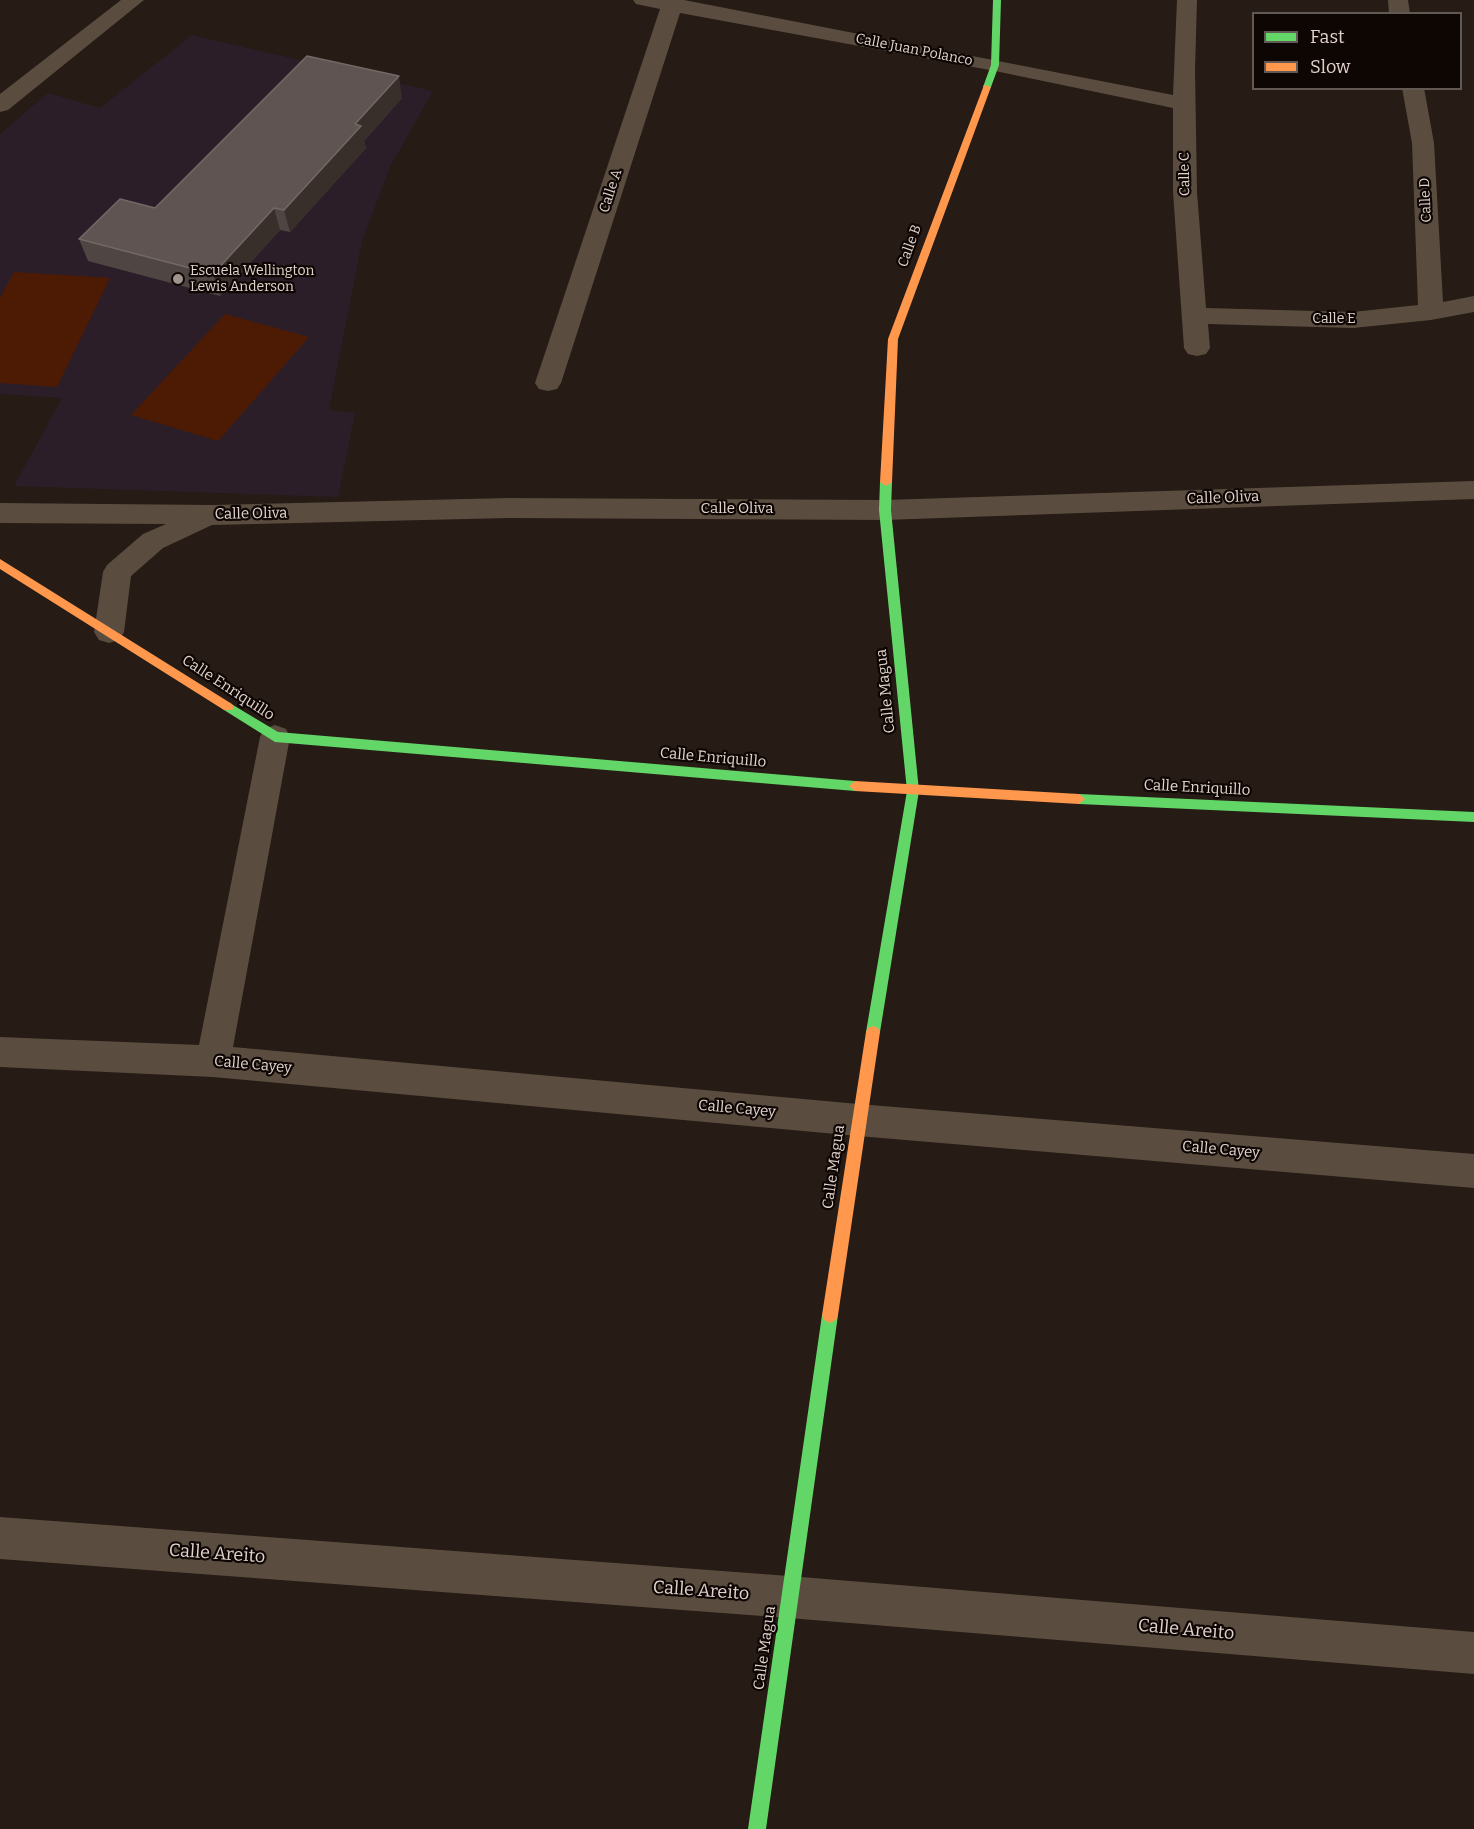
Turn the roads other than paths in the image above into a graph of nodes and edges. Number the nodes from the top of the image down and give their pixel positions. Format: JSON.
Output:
{"nodes":[{"id":1,"x":134,"y":0,"type":"edge"},
{"id":2,"x":643,"y":0,"type":"edge"},
{"id":3,"x":998,"y":0,"type":"edge"},
{"id":4,"x":1187,"y":0,"type":"edge"},
{"id":5,"x":672,"y":3,"type":"edge"},
{"id":6,"x":995,"y":66,"type":"junction"},
{"id":7,"x":1413,"y":90,"type":"edge"},
{"id":8,"x":1184,"y":104,"type":"junction"},
{"id":9,"x":0,"y":105,"type":"edge"},
{"id":10,"x":1474,"y":304,"type":"edge"},
{"id":11,"x":1431,"y":312,"type":"junction"},
{"id":12,"x":1194,"y":316,"type":"junction"},
{"id":13,"x":1197,"y":348,"type":"dead end"},
{"id":14,"x":548,"y":383,"type":"dead end"},
{"id":15,"x":1474,"y":490,"type":"edge"},
{"id":16,"x":885,"y":510,"type":"junction"},
{"id":17,"x":0,"y":513,"type":"edge"},
{"id":18,"x":213,"y":514,"type":"junction"},
{"id":19,"x":0,"y":563,"type":"edge"},
{"id":20,"x":109,"y":632,"type":"junction"},
{"id":21,"x":274,"y":737,"type":"junction"},
{"id":22,"x":913,"y":791,"type":"junction"},
{"id":23,"x":1474,"y":817,"type":"edge"},
{"id":24,"x":0,"y":1052,"type":"edge"},
{"id":25,"x":213,"y":1061,"type":"junction"},
{"id":26,"x":858,"y":1120,"type":"junction"},
{"id":27,"x":1474,"y":1171,"type":"edge"},
{"id":28,"x":0,"y":1538,"type":"edge"},
{"id":29,"x":789,"y":1597,"type":"junction"},
{"id":30,"x":1474,"y":1653,"type":"edge"},
{"id":31,"x":758,"y":1829,"type":"edge"}],
"edges":[{"from":1,"to":9,"type":"street"},
{"from":2,"to":5,"type":"street","name":"Calle Juan Polanco"},
{"from":3,"to":6,"type":"street","name":"Calle B"},
{"from":4,"to":8,"type":"street","name":"Calle C"},
{"from":5,"to":6,"type":"street","name":"Calle Juan Polanco"},
{"from":5,"to":14,"type":"street","name":"Calle A"},
{"from":6,"to":8,"type":"street","name":"Calle Juan Polanco"},
{"from":6,"to":16,"type":"street","name":"Calle B"},
{"from":7,"to":11,"type":"street","name":"Calle D"},
{"from":8,"to":12,"type":"street","name":"Calle C"},
{"from":10,"to":11,"type":"street","name":"Calle E"},
{"from":11,"to":12,"type":"street","name":"Calle E"},
{"from":12,"to":13,"type":"street","name":"Calle C"},
{"from":15,"to":16,"type":"street","name":"Calle Oliva"},
{"from":16,"to":18,"type":"street","name":"Calle Oliva"},
{"from":16,"to":22,"type":"street","name":"Calle Magua"},
{"from":17,"to":18,"type":"street","name":"Calle Oliva"},
{"from":18,"to":20,"type":"street"},
{"from":19,"to":20,"type":"street","name":"Calle Enriquillo"},
{"from":20,"to":21,"type":"street","name":"Calle Enriquillo"},
{"from":21,"to":22,"type":"street","name":"Calle Enriquillo"},
{"from":21,"to":25,"type":"street"},
{"from":22,"to":23,"type":"street","name":"Calle Enriquillo"},
{"from":22,"to":26,"type":"street","name":"Calle Magua"},
{"from":24,"to":25,"type":"street","name":"Calle Cayey"},
{"from":25,"to":26,"type":"street","name":"Calle Cayey"},
{"from":26,"to":27,"type":"street","name":"Calle Cayey"},
{"from":26,"to":29,"type":"street","name":"Calle Magua"},
{"from":28,"to":29,"type":"street","name":"Calle Areito"},
{"from":29,"to":30,"type":"street","name":"Calle Areito"},
{"from":29,"to":31,"type":"street","name":"Calle Magua"}]}
